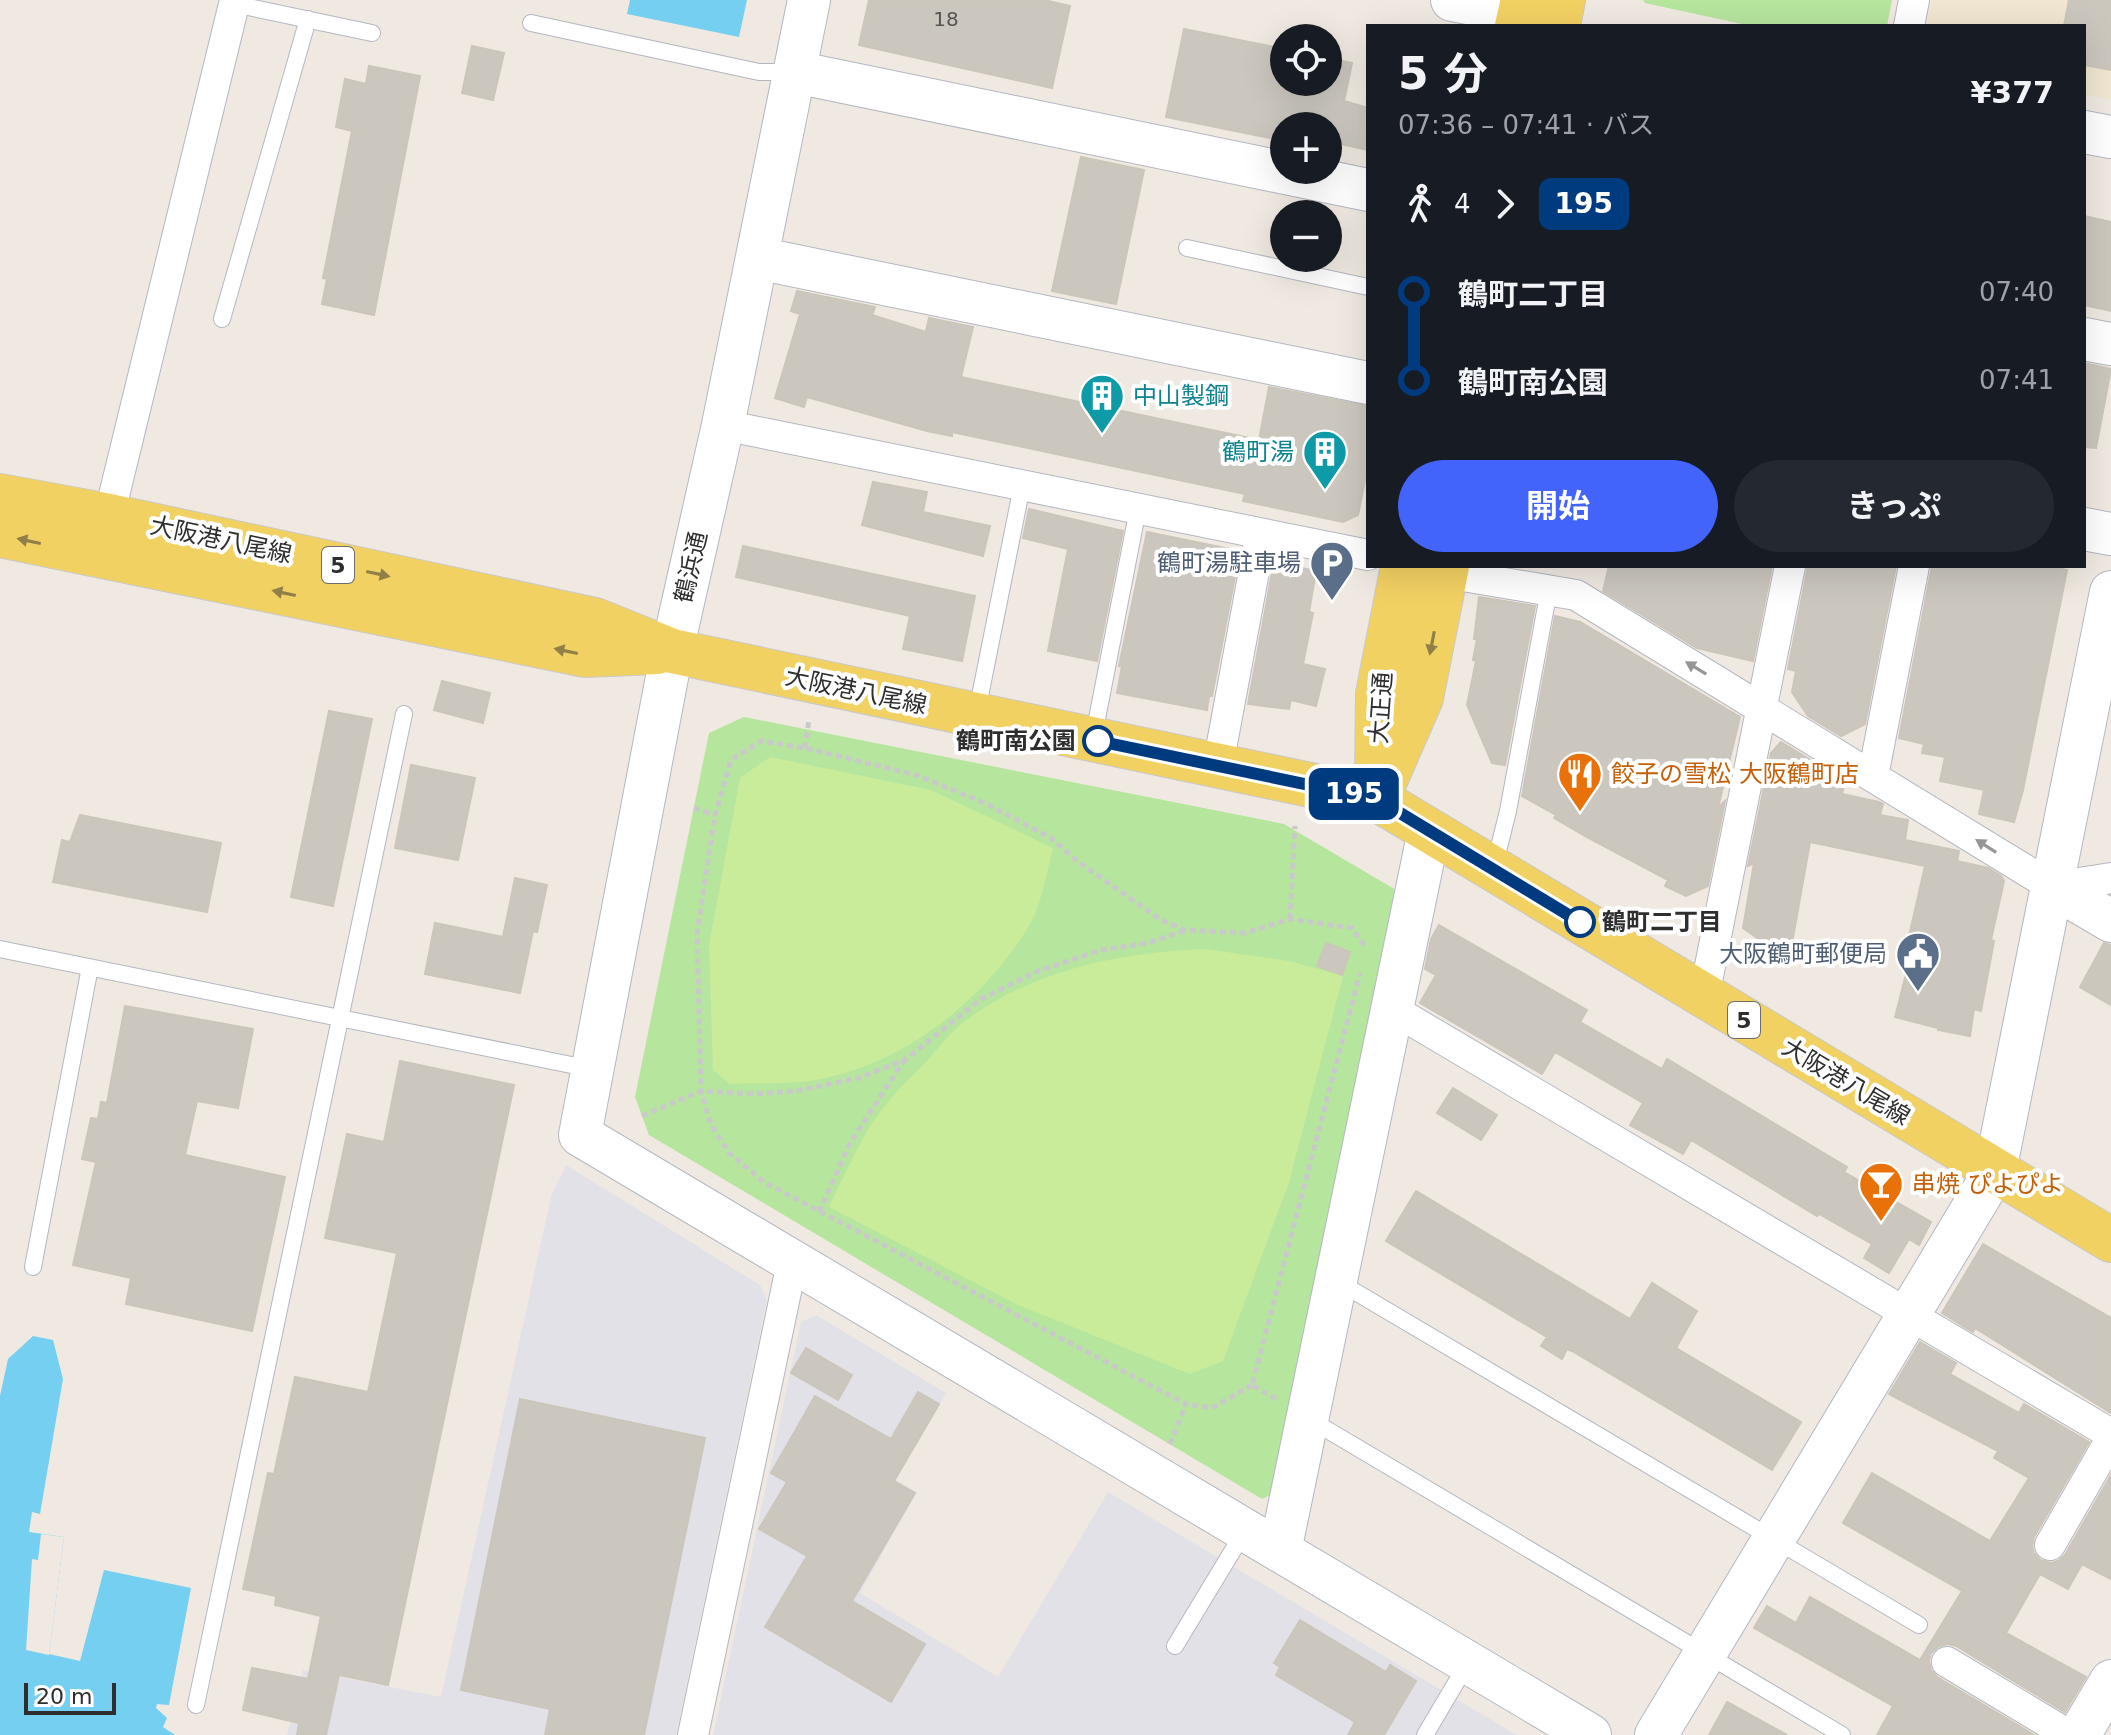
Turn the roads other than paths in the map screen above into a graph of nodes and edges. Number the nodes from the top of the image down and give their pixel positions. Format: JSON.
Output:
{"nodes":[{"id":1,"x":809,"y":0,"type":"edge"},
{"id":2,"x":1452,"y":0,"type":"edge"},
{"id":3,"x":1914,"y":0,"type":"edge"},
{"id":4,"x":235,"y":2,"type":"edge"},
{"id":5,"x":1546,"y":16,"type":"edge"},
{"id":6,"x":308,"y":19,"type":"junction"},
{"id":7,"x":531,"y":23,"type":"dead end"},
{"id":8,"x":1909,"y":24,"type":"edge"},
{"id":9,"x":372,"y":33,"type":"dead end"},
{"id":10,"x":795,"y":72,"type":"junction"},
{"id":11,"x":2086,"y":132,"type":"edge"},
{"id":12,"x":2111,"y":137,"type":"edge"},
{"id":13,"x":1366,"y":190,"type":"edge"},
{"id":14,"x":1187,"y":248,"type":"dead end"},
{"id":15,"x":757,"y":258,"type":"junction"},
{"id":16,"x":1366,"y":287,"type":"edge"},
{"id":17,"x":222,"y":319,"type":"dead end"},
{"id":18,"x":2086,"y":339,"type":"edge"},
{"id":19,"x":2111,"y":344,"type":"edge"},
{"id":20,"x":1366,"y":383,"type":"edge"},
{"id":21,"x":723,"y":425,"type":"junction"},
{"id":22,"x":1022,"y":486,"type":"junction"},
{"id":23,"x":0,"y":496,"type":"edge"},
{"id":24,"x":1138,"y":509,"type":"junction"},
{"id":25,"x":109,"y":516,"type":"junction"},
{"id":26,"x":2086,"y":529,"type":"edge"},
{"id":27,"x":1261,"y":534,"type":"junction"},
{"id":28,"x":2111,"y":534,"type":"edge"},
{"id":29,"x":0,"y":535,"type":"edge"},
{"id":30,"x":1366,"y":555,"type":"edge"},
{"id":31,"x":1403,"y":568,"type":"edge"},
{"id":32,"x":1790,"y":568,"type":"edge"},
{"id":33,"x":1914,"y":568,"type":"edge"},
{"id":34,"x":1446,"y":569,"type":"edge"},
{"id":35,"x":1549,"y":590,"type":"junction"},
{"id":36,"x":2111,"y":592,"type":"edge"},
{"id":37,"x":672,"y":651,"type":"junction"},
{"id":38,"x":1763,"y":709,"type":"junction"},
{"id":39,"x":404,"y":714,"type":"dead end"},
{"id":40,"x":976,"y":716,"type":"junction"},
{"id":41,"x":1093,"y":740,"type":"junction"},
{"id":42,"x":1218,"y":765,"type":"junction"},
{"id":43,"x":1873,"y":776,"type":"junction"},
{"id":44,"x":1377,"y":799,"type":"junction"},
{"id":45,"x":1429,"y":831,"type":"junction"},
{"id":46,"x":1494,"y":870,"type":"junction"},
{"id":47,"x":2111,"y":878,"type":"edge"},
{"id":48,"x":2053,"y":887,"type":"junction"},
{"id":49,"x":2111,"y":921,"type":"edge"},
{"id":50,"x":0,"y":949,"type":"edge"},
{"id":51,"x":90,"y":967,"type":"junction"},
{"id":52,"x":1704,"y":996,"type":"junction"},
{"id":53,"x":1392,"y":1009,"type":"junction"},
{"id":54,"x":341,"y":1018,"type":"junction"},
{"id":55,"x":592,"y":1069,"type":"junction"},
{"id":56,"x":1995,"y":1171,"type":"junction"},
{"id":57,"x":2111,"y":1240,"type":"edge"},
{"id":58,"x":792,"y":1263,"type":"junction"},
{"id":59,"x":33,"y":1267,"type":"dead end"},
{"id":60,"x":1336,"y":1281,"type":"junction"},
{"id":61,"x":1909,"y":1314,"type":"junction"},
{"id":62,"x":1308,"y":1418,"type":"junction"},
{"id":63,"x":2111,"y":1437,"type":"edge"},
{"id":64,"x":1774,"y":1539,"type":"junction"},
{"id":65,"x":1262,"y":1541,"type":"junction"},
{"id":66,"x":2050,"y":1545,"type":"dead end"},
{"id":67,"x":1919,"y":1625,"type":"dead end"},
{"id":68,"x":1175,"y":1646,"type":"dead end"},
{"id":69,"x":1705,"y":1654,"type":"junction"},
{"id":70,"x":1467,"y":1662,"type":"junction"},
{"id":71,"x":1947,"y":1662,"type":"dead end"},
{"id":72,"x":2111,"y":1681,"type":"edge"},
{"id":73,"x":196,"y":1705,"type":"dead end"},
{"id":74,"x":693,"y":1735,"type":"edge"},
{"id":75,"x":1425,"y":1735,"type":"edge"},
{"id":76,"x":1590,"y":1735,"type":"edge"},
{"id":77,"x":1656,"y":1735,"type":"edge"},
{"id":78,"x":1842,"y":1735,"type":"edge"},
{"id":79,"x":2069,"y":1735,"type":"edge"},
{"id":80,"x":2079,"y":1735,"type":"edge"}],
"edges":[{"from":1,"to":10,"type":"street","name":"鶴浜通"},
{"from":2,"to":5,"type":"street"},
{"from":3,"to":8,"type":"street"},
{"from":4,"to":6,"type":"lane"},
{"from":4,"to":25,"type":"street"},
{"from":6,"to":9,"type":"lane"},
{"from":6,"to":17,"type":"lane"},
{"from":7,"to":10,"type":"lane"},
{"from":10,"to":13,"type":"street"},
{"from":10,"to":15,"type":"street","name":"鶴浜通"},
{"from":11,"to":12,"type":"street"},
{"from":14,"to":16,"type":"lane"},
{"from":15,"to":20,"type":"street"},
{"from":15,"to":21,"type":"street","name":"鶴浜通"},
{"from":18,"to":19,"type":"street"},
{"from":21,"to":22,"type":"street"},
{"from":21,"to":37,"type":"street","name":"鶴浜通"},
{"from":22,"to":24,"type":"street"},
{"from":22,"to":40,"type":"lane"},
{"from":23,"to":25,"type":"main road","name":"大阪港八尾線","number":"5"},
{"from":24,"to":27,"type":"street"},
{"from":24,"to":41,"type":"lane"},
{"from":25,"to":37,"type":"main road","name":"大阪港八尾線","number":"5","one_way":true},
{"from":26,"to":28,"type":"street"},
{"from":27,"to":30,"type":"street"},
{"from":27,"to":42,"type":"street"},
{"from":37,"to":29,"type":"main road","name":"大阪港八尾線","number":"5","one_way":true},
{"from":31,"to":44,"type":"main road","name":"大正通"},
{"from":32,"to":38,"type":"street"},
{"from":33,"to":43,"type":"street"},
{"from":34,"to":35,"type":"street"},
{"from":34,"to":44,"type":"main road","name":"大正通","one_way":true},
{"from":38,"to":35,"type":"street","one_way":true},
{"from":35,"to":46,"type":"lane"},
{"from":36,"to":48,"type":"street"},
{"from":37,"to":40,"type":"main road","name":"大阪港八尾線","number":"5"},
{"from":37,"to":55,"type":"street","name":"鶴浜通"},
{"from":38,"to":43,"type":"street"},
{"from":38,"to":52,"type":"street"},
{"from":39,"to":54,"type":"lane"},
{"from":40,"to":41,"type":"main road","name":"大阪港八尾線","number":"5"},
{"from":41,"to":42,"type":"main road","name":"大阪港八尾線","number":"5"},
{"from":42,"to":44,"type":"main road","name":"大阪港八尾線","number":"5"},
{"from":48,"to":43,"type":"street","one_way":true},
{"from":44,"to":45,"type":"main road","name":"大阪港八尾線","number":"5"},
{"from":45,"to":46,"type":"main road","name":"大阪港八尾線","number":"5"},
{"from":45,"to":53,"type":"street"},
{"from":46,"to":52,"type":"main road","name":"大阪港八尾線","number":"5"},
{"from":47,"to":48,"type":"street"},
{"from":48,"to":49,"type":"street"},
{"from":48,"to":56,"type":"street"},
{"from":50,"to":51,"type":"lane"},
{"from":51,"to":54,"type":"lane"},
{"from":51,"to":59,"type":"lane"},
{"from":52,"to":56,"type":"main road","name":"大阪港八尾線","number":"5"},
{"from":53,"to":60,"type":"street"},
{"from":53,"to":61,"type":"street"},
{"from":54,"to":55,"type":"lane"},
{"from":54,"to":73,"type":"lane"},
{"from":55,"to":58,"type":"street","name":"鶴浜通"},
{"from":56,"to":57,"type":"main road","name":"大阪港八尾線","number":"5"},
{"from":56,"to":61,"type":"street"},
{"from":58,"to":65,"type":"street"},
{"from":58,"to":74,"type":"street"},
{"from":60,"to":62,"type":"street"},
{"from":60,"to":64,"type":"lane"},
{"from":61,"to":63,"type":"street"},
{"from":61,"to":64,"type":"street"},
{"from":62,"to":65,"type":"street"},
{"from":62,"to":69,"type":"lane"},
{"from":63,"to":66,"type":"street"},
{"from":64,"to":67,"type":"lane"},
{"from":64,"to":69,"type":"street"},
{"from":65,"to":68,"type":"lane"},
{"from":65,"to":70,"type":"street"},
{"from":69,"to":77,"type":"street"},
{"from":69,"to":78,"type":"lane"},
{"from":70,"to":75,"type":"lane"},
{"from":70,"to":76,"type":"street"},
{"from":71,"to":79,"type":"street"},
{"from":72,"to":80,"type":"street"}]}
